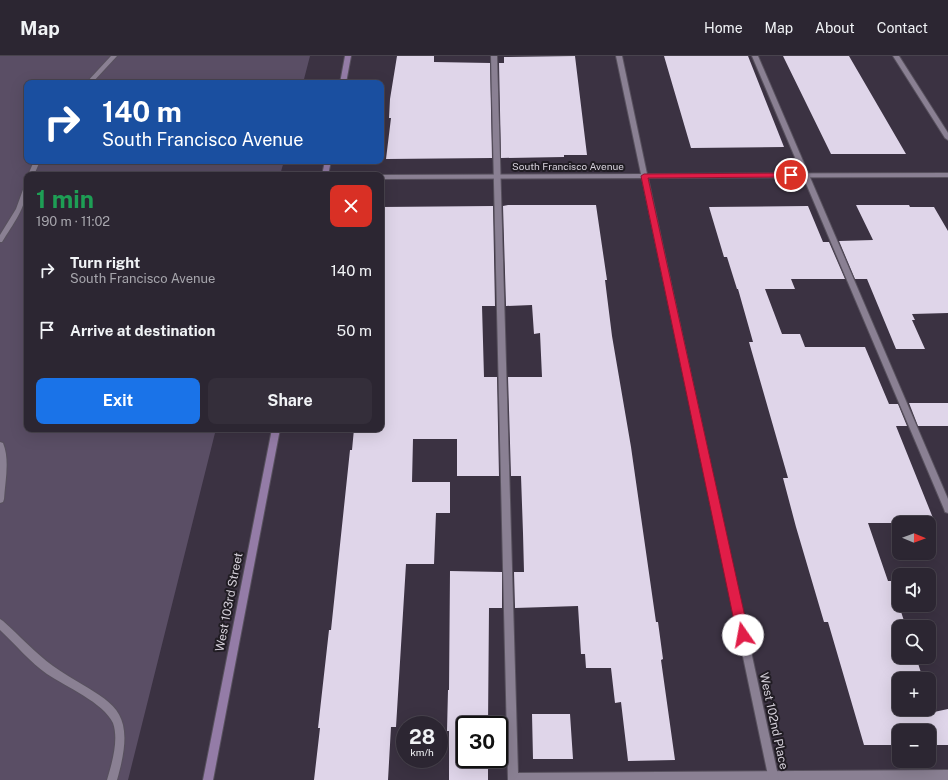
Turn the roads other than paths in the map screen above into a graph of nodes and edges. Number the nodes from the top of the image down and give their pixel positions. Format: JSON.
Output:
{"nodes":[{"id":1,"x":114,"y":56,"type":"edge"},
{"id":2,"x":348,"y":56,"type":"edge"},
{"id":3,"x":494,"y":56,"type":"edge"},
{"id":4,"x":619,"y":56,"type":"edge"},
{"id":5,"x":756,"y":56,"type":"edge"},
{"id":6,"x":896,"y":56,"type":"edge"},
{"id":7,"x":92,"y":80,"type":"edge"},
{"id":8,"x":344,"y":80,"type":"edge"},
{"id":9,"x":948,"y":138,"type":"edge"},
{"id":10,"x":806,"y":175,"type":"junction"},
{"id":11,"x":948,"y":175,"type":"edge"},
{"id":12,"x":644,"y":176,"type":"junction"},
{"id":13,"x":384,"y":177,"type":"edge"},
{"id":14,"x":497,"y":177,"type":"junction"},
{"id":15,"x":24,"y":195,"type":"edge"},
{"id":16,"x":0,"y":240,"type":"edge"},
{"id":17,"x":275,"y":432,"type":"edge"},
{"id":18,"x":0,"y":446,"type":"edge"},
{"id":19,"x":0,"y":499,"type":"edge"},
{"id":20,"x":948,"y":508,"type":"edge"},
{"id":21,"x":0,"y":624,"type":"edge"},
{"id":22,"x":948,"y":775,"type":"edge"},
{"id":23,"x":774,"y":778,"type":"edge"},
{"id":24,"x":513,"y":779,"type":"edge"},
{"id":25,"x":112,"y":780,"type":"edge"},
{"id":26,"x":208,"y":780,"type":"edge"}],
"edges":[{"from":1,"to":7,"type":"street"},
{"from":2,"to":8,"type":"main road"},
{"from":3,"to":14,"type":"street"},
{"from":4,"to":12,"type":"street","name":"West 102nd Place"},
{"from":5,"to":10,"type":"street"},
{"from":6,"to":9,"type":"street"},
{"from":10,"to":11,"type":"street","name":"South Francisco Avenue"},
{"from":10,"to":12,"type":"street","name":"South Francisco Avenue"},
{"from":10,"to":20,"type":"street"},
{"from":12,"to":14,"type":"street","name":"South Francisco Avenue"},
{"from":12,"to":23,"type":"street","name":"West 102nd Place"},
{"from":13,"to":14,"type":"street","name":"South Francisco Avenue"},
{"from":14,"to":24,"type":"street"},
{"from":15,"to":16,"type":"street"},
{"from":17,"to":26,"type":"main road","name":"West 103rd Street"},
{"from":18,"to":19,"type":"street"},
{"from":21,"to":25,"type":"street"},
{"from":22,"to":23,"type":"street"},
{"from":23,"to":24,"type":"street"}]}
